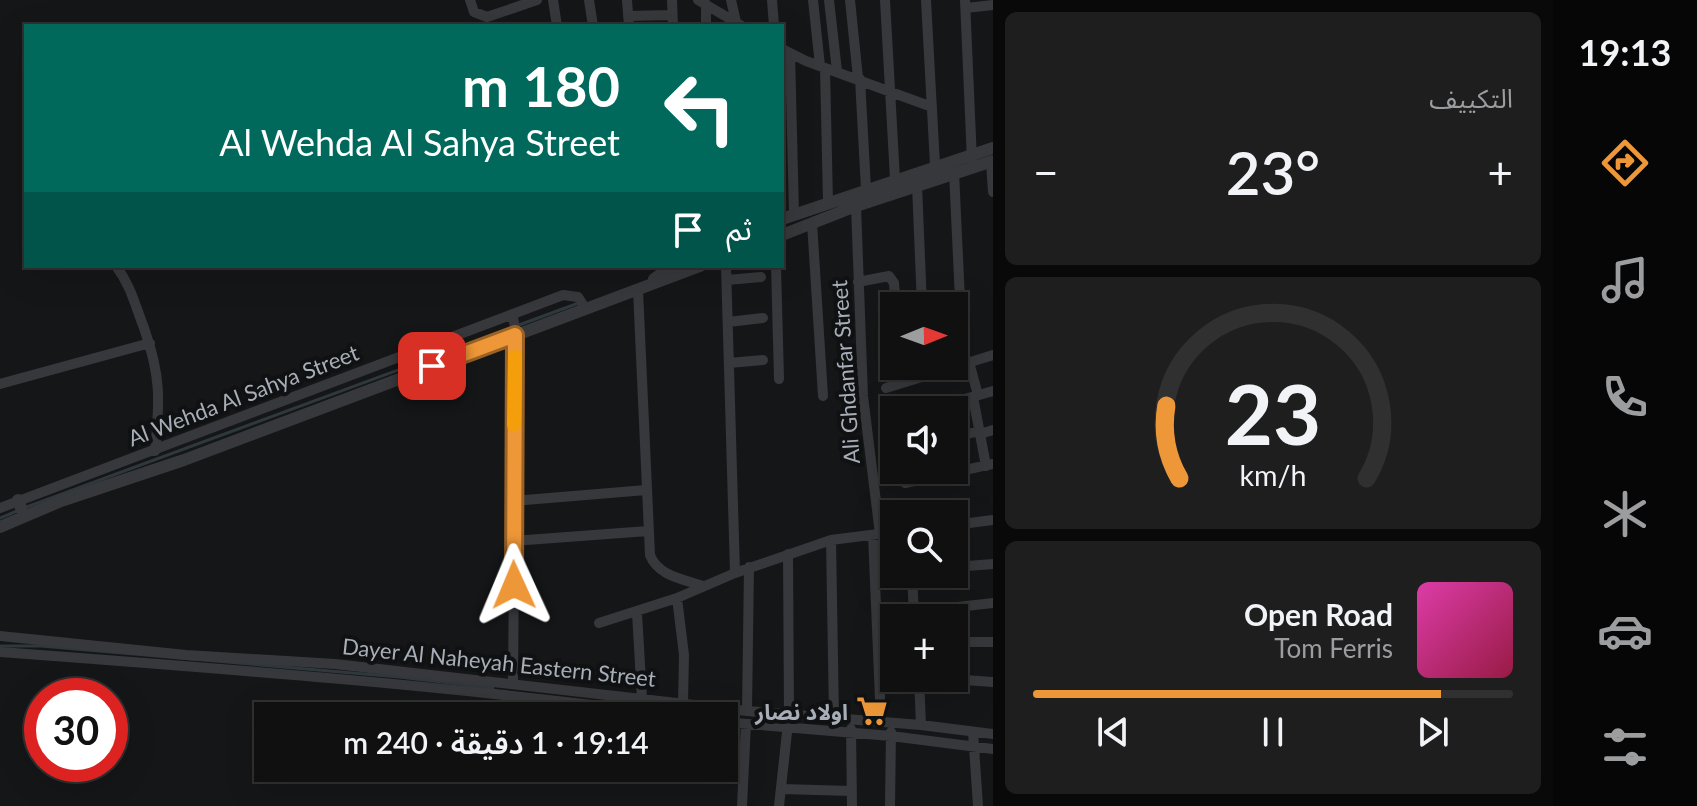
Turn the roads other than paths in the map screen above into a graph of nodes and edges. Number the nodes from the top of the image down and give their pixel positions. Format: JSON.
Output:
{"nodes":[{"id":1,"x":537,"y":0,"type":"edge"},
{"id":2,"x":553,"y":0,"type":"edge"},
{"id":3,"x":589,"y":0,"type":"edge"},
{"id":4,"x":627,"y":0,"type":"edge"},
{"id":5,"x":672,"y":0,"type":"edge"},
{"id":6,"x":731,"y":0,"type":"edge"},
{"id":7,"x":772,"y":0,"type":"edge"},
{"id":8,"x":813,"y":0,"type":"edge"},
{"id":9,"x":829,"y":0,"type":"edge"},
{"id":10,"x":850,"y":0,"type":"edge"},
{"id":11,"x":885,"y":0,"type":"edge"},
{"id":12,"x":926,"y":0,"type":"edge"},
{"id":13,"x":702,"y":2,"type":"edge"},
{"id":14,"x":471,"y":4,"type":"edge"},
{"id":15,"x":965,"y":4,"type":"edge"},
{"id":16,"x":993,"y":5,"type":"edge"},
{"id":17,"x":720,"y":13,"type":"junction"},
{"id":18,"x":628,"y":21,"type":"edge"},
{"id":19,"x":673,"y":21,"type":"edge"},
{"id":20,"x":557,"y":24,"type":"edge"},
{"id":21,"x":593,"y":24,"type":"edge"},
{"id":22,"x":706,"y":24,"type":"edge"},
{"id":23,"x":720,"y":24,"type":"edge"},
{"id":24,"x":739,"y":24,"type":"edge"},
{"id":25,"x":774,"y":24,"type":"edge"},
{"id":26,"x":786,"y":51,"type":"edge"},
{"id":27,"x":822,"y":67,"type":"junction"},
{"id":28,"x":837,"y":71,"type":"junction"},
{"id":29,"x":859,"y":78,"type":"junction"},
{"id":30,"x":890,"y":90,"type":"junction"},
{"id":31,"x":932,"y":107,"type":"junction"},
{"id":32,"x":993,"y":148,"type":"edge"},
{"id":33,"x":972,"y":160,"type":"junction"},
{"id":34,"x":992,"y":162,"type":"edge"},
{"id":35,"x":935,"y":165,"type":"junction"},
{"id":36,"x":954,"y":172,"type":"junction"},
{"id":37,"x":895,"y":179,"type":"junction"},
{"id":38,"x":917,"y":185,"type":"junction"},
{"id":39,"x":866,"y":189,"type":"junction"},
{"id":40,"x":993,"y":192,"type":"edge"},
{"id":41,"x":842,"y":204,"type":"junction"},
{"id":42,"x":788,"y":216,"type":"edge"},
{"id":43,"x":812,"y":223,"type":"junction"},
{"id":44,"x":784,"y":234,"type":"edge"},
{"id":45,"x":117,"y":268,"type":"edge"},
{"id":46,"x":669,"y":268,"type":"edge"},
{"id":47,"x":695,"y":268,"type":"edge"},
{"id":48,"x":726,"y":268,"type":"edge"},
{"id":49,"x":776,"y":268,"type":"edge"},
{"id":50,"x":761,"y":277,"type":"dead end"},
{"id":51,"x":727,"y":280,"type":"junction"},
{"id":52,"x":858,"y":282,"type":"junction"},
{"id":53,"x":638,"y":290,"type":"junction"},
{"id":54,"x":895,"y":292,"type":"edge"},
{"id":55,"x":921,"y":292,"type":"edge"},
{"id":56,"x":962,"y":292,"type":"edge"},
{"id":57,"x":585,"y":308,"type":"junction"},
{"id":58,"x":763,"y":318,"type":"dead end"},
{"id":59,"x":728,"y":322,"type":"junction"},
{"id":60,"x":514,"y":326,"type":"junction"},
{"id":61,"x":150,"y":343,"type":"junction"},
{"id":62,"x":993,"y":355,"type":"edge"},
{"id":63,"x":763,"y":360,"type":"dead end"},
{"id":64,"x":968,"y":362,"type":"edge"},
{"id":65,"x":729,"y":363,"type":"junction"},
{"id":66,"x":968,"y":370,"type":"edge"},
{"id":67,"x":779,"y":379,"type":"dead end"},
{"id":68,"x":912,"y":380,"type":"edge"},
{"id":69,"x":0,"y":384,"type":"edge"},
{"id":70,"x":886,"y":388,"type":"dead end"},
{"id":71,"x":993,"y":391,"type":"edge"},
{"id":72,"x":823,"y":396,"type":"dead end"},
{"id":73,"x":976,"y":396,"type":"junction"},
{"id":74,"x":968,"y":398,"type":"edge"},
{"id":75,"x":993,"y":430,"type":"edge"},
{"id":76,"x":980,"y":432,"type":"junction"},
{"id":77,"x":968,"y":434,"type":"edge"},
{"id":78,"x":155,"y":451,"type":"junction"},
{"id":79,"x":990,"y":465,"type":"edge"},
{"id":80,"x":968,"y":470,"type":"edge"},
{"id":81,"x":646,"y":490,"type":"junction"},
{"id":82,"x":513,"y":501,"type":"junction"},
{"id":83,"x":0,"y":508,"type":"edge"},
{"id":84,"x":21,"y":508,"type":"junction"},
{"id":85,"x":993,"y":520,"type":"edge"},
{"id":86,"x":968,"y":523,"type":"edge"},
{"id":87,"x":0,"y":527,"type":"edge"},
{"id":88,"x":648,"y":531,"type":"junction"},
{"id":89,"x":876,"y":534,"type":"junction"},
{"id":90,"x":880,"y":534,"type":"edge"},
{"id":91,"x":831,"y":540,"type":"junction"},
{"id":92,"x":513,"y":541,"type":"junction"},
{"id":93,"x":788,"y":554,"type":"junction"},
{"id":94,"x":993,"y":564,"type":"edge"},
{"id":95,"x":968,"y":566,"type":"edge"},
{"id":96,"x":749,"y":567,"type":"junction"},
{"id":97,"x":735,"y":573,"type":"junction"},
{"id":98,"x":703,"y":586,"type":"junction"},
{"id":99,"x":677,"y":598,"type":"junction"},
{"id":100,"x":993,"y":603,"type":"edge"},
{"id":101,"x":968,"y":607,"type":"edge"},
{"id":102,"x":637,"y":613,"type":"junction"},
{"id":103,"x":599,"y":623,"type":"dead end"},
{"id":104,"x":0,"y":636,"type":"edge"},
{"id":105,"x":968,"y":642,"type":"edge"},
{"id":106,"x":993,"y":642,"type":"edge"},
{"id":107,"x":0,"y":652,"type":"edge"},
{"id":108,"x":968,"y":680,"type":"edge"},
{"id":109,"x":993,"y":682,"type":"edge"},
{"id":110,"x":513,"y":684,"type":"junction"},
{"id":111,"x":920,"y":692,"type":"edge"},
{"id":112,"x":642,"y":699,"type":"junction"},
{"id":113,"x":576,"y":702,"type":"edge"},
{"id":114,"x":673,"y":702,"type":"edge"},
{"id":115,"x":683,"y":702,"type":"edge"},
{"id":116,"x":738,"y":710,"type":"edge"},
{"id":117,"x":747,"y":711,"type":"junction"},
{"id":118,"x":789,"y":714,"type":"junction"},
{"id":119,"x":834,"y":718,"type":"junction"},
{"id":120,"x":851,"y":719,"type":"junction"},
{"id":121,"x":886,"y":722,"type":"junction"},
{"id":122,"x":738,"y":723,"type":"edge"},
{"id":123,"x":746,"y":724,"type":"junction"},
{"id":124,"x":921,"y":725,"type":"junction"},
{"id":125,"x":788,"y":728,"type":"junction"},
{"id":126,"x":851,"y":732,"type":"junction"},
{"id":127,"x":973,"y":732,"type":"junction"},
{"id":128,"x":993,"y":734,"type":"edge"},
{"id":129,"x":891,"y":736,"type":"junction"},
{"id":130,"x":974,"y":747,"type":"junction"},
{"id":131,"x":993,"y":749,"type":"edge"},
{"id":132,"x":782,"y":789,"type":"junction"},
{"id":133,"x":851,"y":791,"type":"junction"},
{"id":134,"x":742,"y":806,"type":"edge"},
{"id":135,"x":779,"y":806,"type":"edge"},
{"id":136,"x":852,"y":806,"type":"edge"},
{"id":137,"x":890,"y":806,"type":"edge"},
{"id":138,"x":978,"y":806,"type":"edge"}],
"edges":[{"from":1,"to":14,"type":"street"},
{"from":2,"to":20,"type":"street"},
{"from":3,"to":21,"type":"street"},
{"from":4,"to":18,"type":"street"},
{"from":5,"to":19,"type":"street"},
{"from":6,"to":24,"type":"street"},
{"from":7,"to":25,"type":"street"},
{"from":8,"to":27,"type":"street","name":"Ali Ghdanfar Street"},
{"from":9,"to":28,"type":"street"},
{"from":10,"to":29,"type":"street"},
{"from":11,"to":30,"type":"street"},
{"from":12,"to":31,"type":"street"},
{"from":13,"to":17,"type":"street"},
{"from":13,"to":22,"type":"street"},
{"from":15,"to":16,"type":"street"},
{"from":15,"to":33,"type":"street"},
{"from":17,"to":23,"type":"street"},
{"from":17,"to":24,"type":"street"},
{"from":18,"to":19,"type":"street"},
{"from":26,"to":27,"type":"street"},
{"from":26,"to":42,"type":"street"},
{"from":27,"to":28,"type":"street"},
{"from":27,"to":41,"type":"street","name":"Ali Ghdanfar Street"},
{"from":28,"to":29,"type":"street"},
{"from":29,"to":30,"type":"street"},
{"from":29,"to":39,"type":"street"},
{"from":30,"to":31,"type":"street"},
{"from":30,"to":37,"type":"street"},
{"from":31,"to":35,"type":"street"},
{"from":32,"to":33,"type":"street"},
{"from":33,"to":34,"type":"street"},
{"from":33,"to":35,"type":"street"},
{"from":33,"to":36,"type":"street"},
{"from":34,"to":40,"type":"street"},
{"from":35,"to":37,"type":"street"},
{"from":36,"to":38,"type":"street"},
{"from":36,"to":56,"type":"street"},
{"from":37,"to":39,"type":"street"},
{"from":38,"to":41,"type":"street"},
{"from":38,"to":55,"type":"street"},
{"from":39,"to":41,"type":"street"},
{"from":41,"to":42,"type":"street"},
{"from":41,"to":43,"type":"street"},
{"from":41,"to":52,"type":"street","name":"Ali Ghdanfar Street"},
{"from":43,"to":44,"type":"street"},
{"from":43,"to":72,"type":"street"},
{"from":45,"to":61,"type":"street"},
{"from":46,"to":53,"type":"street","name":"Al Wehda Al Sahya Street"},
{"from":47,"to":53,"type":"street","name":"Al Wehda Al Sahya Street"},
{"from":48,"to":51,"type":"street"},
{"from":49,"to":67,"type":"street"},
{"from":50,"to":51,"type":"street"},
{"from":51,"to":59,"type":"street"},
{"from":52,"to":54,"type":"street"},
{"from":52,"to":89,"type":"street","name":"Ali Ghdanfar Street"},
{"from":53,"to":57,"type":"street","name":"Al Wehda Al Sahya Street"},
{"from":53,"to":81,"type":"street"},
{"from":57,"to":60,"type":"street","name":"Al Wehda Al Sahya Street"},
{"from":57,"to":60,"type":"street","name":"Al Wehda Al Sahya Street"},
{"from":58,"to":59,"type":"street"},
{"from":59,"to":65,"type":"street"},
{"from":60,"to":78,"type":"street","name":"Al Wehda Al Sahya Street"},
{"from":60,"to":82,"type":"street"},
{"from":60,"to":84,"type":"street","name":"Al Wehda Al Sahya Street"},
{"from":61,"to":69,"type":"street"},
{"from":61,"to":78,"type":"street"},
{"from":62,"to":64,"type":"street"},
{"from":63,"to":65,"type":"street"},
{"from":65,"to":97,"type":"street"},
{"from":66,"to":73,"type":"street"},
{"from":68,"to":70,"type":"street"},
{"from":71,"to":73,"type":"street"},
{"from":73,"to":74,"type":"street"},
{"from":73,"to":76,"type":"street"},
{"from":75,"to":76,"type":"street"},
{"from":76,"to":77,"type":"street"},
{"from":76,"to":79,"type":"street"},
{"from":78,"to":84,"type":"street","name":"Al Wehda Al Sahya Street"},
{"from":79,"to":80,"type":"street"},
{"from":81,"to":82,"type":"street"},
{"from":81,"to":88,"type":"street"},
{"from":82,"to":92,"type":"street"},
{"from":83,"to":84,"type":"street","name":"Al Wehda Al Sahya Street"},
{"from":84,"to":87,"type":"street","name":"Al Wehda Al Sahya Street"},
{"from":85,"to":86,"type":"street"},
{"from":88,"to":92,"type":"street"},
{"from":88,"to":98,"type":"street"},
{"from":89,"to":90,"type":"street"},
{"from":89,"to":91,"type":"street"},
{"from":89,"to":121,"type":"street","name":"Ali Ghdanfar Street"},
{"from":91,"to":93,"type":"street"},
{"from":91,"to":119,"type":"street"},
{"from":92,"to":110,"type":"street"},
{"from":93,"to":96,"type":"street"},
{"from":93,"to":118,"type":"street"},
{"from":94,"to":95,"type":"street"},
{"from":96,"to":97,"type":"street"},
{"from":96,"to":117,"type":"street"},
{"from":97,"to":98,"type":"street"},
{"from":98,"to":99,"type":"street"},
{"from":99,"to":102,"type":"street"},
{"from":99,"to":115,"type":"street"},
{"from":100,"to":101,"type":"street"},
{"from":102,"to":103,"type":"street"},
{"from":102,"to":112,"type":"street"},
{"from":104,"to":110,"type":"street","name":"Dayer Al Naheyah Eastern Street"},
{"from":105,"to":106,"type":"street"},
{"from":107,"to":113,"type":"street","name":"Dayer Al Naheyah Eastern Street"},
{"from":108,"to":109,"type":"street"},
{"from":110,"to":112,"type":"street","name":"Dayer Al Naheyah Eastern Street"},
{"from":111,"to":124,"type":"street"},
{"from":112,"to":114,"type":"street","name":"Dayer Al Naheyah Eastern Street"},
{"from":116,"to":117,"type":"street","name":"Dayer Al Naheyah Eastern Street"},
{"from":117,"to":118,"type":"street","name":"Dayer Al Naheyah Eastern Street"},
{"from":118,"to":119,"type":"street","name":"Dayer Al Naheyah Eastern Street"},
{"from":118,"to":125,"type":"street"},
{"from":119,"to":120,"type":"street","name":"Dayer Al Naheyah Eastern Street"},
{"from":120,"to":121,"type":"street","name":"Dayer Al Naheyah Eastern Street"},
{"from":120,"to":126,"type":"street"},
{"from":121,"to":124,"type":"street","name":"Dayer Al Naheyah Eastern Street"},
{"from":121,"to":129,"type":"street","name":"Ali Ghdanfar Street"},
{"from":122,"to":123,"type":"street"},
{"from":123,"to":125,"type":"street"},
{"from":123,"to":134,"type":"street"},
{"from":124,"to":127,"type":"street","name":"Dayer Al Naheyah Eastern Street"},
{"from":125,"to":126,"type":"street"},
{"from":125,"to":132,"type":"street"},
{"from":126,"to":129,"type":"street"},
{"from":126,"to":133,"type":"street"},
{"from":127,"to":128,"type":"street","name":"Dayer Al Naheyah Eastern Street"},
{"from":127,"to":130,"type":"street"},
{"from":129,"to":130,"type":"street"},
{"from":129,"to":137,"type":"street","name":"Ali Ghdanfar Street"},
{"from":130,"to":131,"type":"street"},
{"from":130,"to":138,"type":"street"},
{"from":132,"to":133,"type":"street"},
{"from":132,"to":135,"type":"street"},
{"from":133,"to":136,"type":"street"}]}
